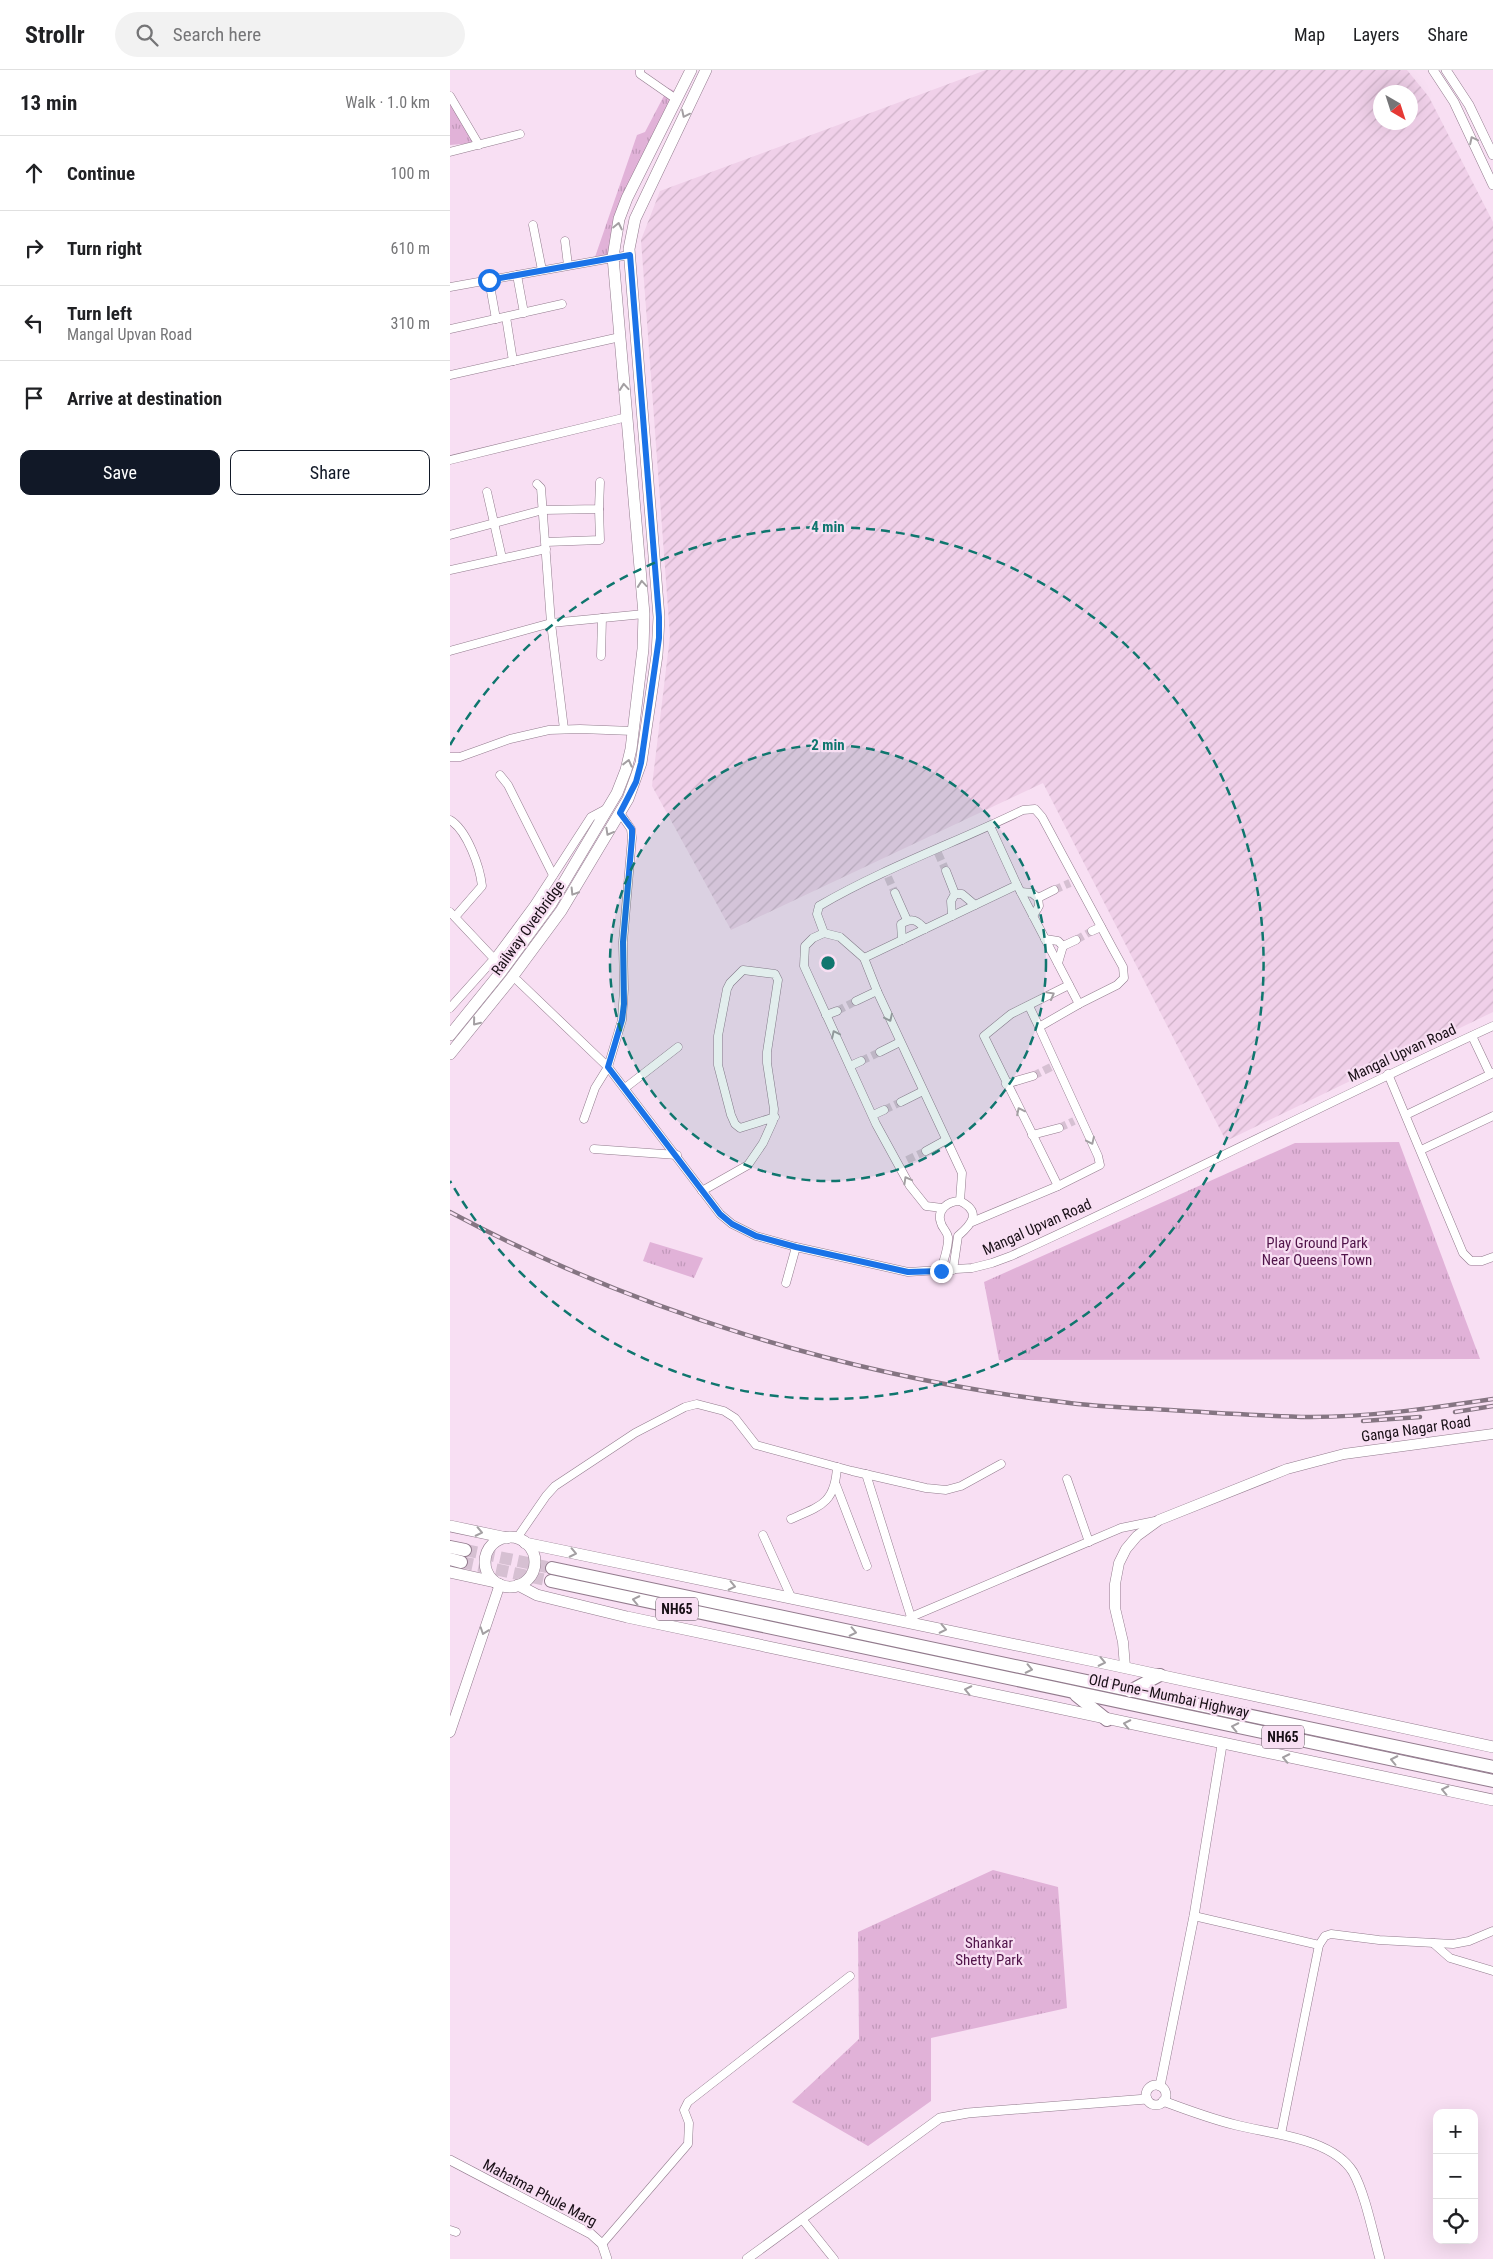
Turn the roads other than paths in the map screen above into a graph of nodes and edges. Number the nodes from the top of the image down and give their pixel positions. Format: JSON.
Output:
{"nodes":[{"id":1,"x":640,"y":70,"type":"edge"},
{"id":2,"x":691,"y":70,"type":"edge"},
{"id":3,"x":706,"y":70,"type":"edge"},
{"id":4,"x":1433,"y":70,"type":"edge"},
{"id":5,"x":1446,"y":70,"type":"edge"},
{"id":6,"x":450,"y":96,"type":"edge"},
{"id":7,"x":676,"y":99,"type":"junction"},
{"id":8,"x":520,"y":134,"type":"dead end"},
{"id":9,"x":479,"y":145,"type":"junction"},
{"id":10,"x":450,"y":152,"type":"edge"},
{"id":11,"x":1493,"y":155,"type":"edge"},
{"id":12,"x":1493,"y":185,"type":"edge"},
{"id":13,"x":533,"y":225,"type":"dead end"},
{"id":14,"x":565,"y":241,"type":"dead end"},
{"id":15,"x":630,"y":255,"type":"junction"},
{"id":16,"x":613,"y":257,"type":"junction"},
{"id":17,"x":568,"y":265,"type":"junction"},
{"id":18,"x":542,"y":270,"type":"junction"},
{"id":19,"x":517,"y":275,"type":"junction"},
{"id":20,"x":489,"y":280,"type":"junction"},
{"id":21,"x":450,"y":287,"type":"edge"},
{"id":22,"x":562,"y":304,"type":"dead end"},
{"id":23,"x":524,"y":313,"type":"junction"},
{"id":24,"x":506,"y":317,"type":"junction"},
{"id":25,"x":496,"y":319,"type":"junction"},
{"id":26,"x":450,"y":329,"type":"edge"},
{"id":27,"x":620,"y":338,"type":"junction"},
{"id":28,"x":513,"y":361,"type":"junction"},
{"id":29,"x":450,"y":375,"type":"edge"},
{"id":30,"x":627,"y":418,"type":"junction"},
{"id":31,"x":450,"y":460,"type":"edge"},
{"id":32,"x":600,"y":482,"type":"dead end"},
{"id":33,"x":537,"y":484,"type":"dead end"},
{"id":34,"x":487,"y":492,"type":"dead end"},
{"id":35,"x":599,"y":509,"type":"junction"},
{"id":36,"x":543,"y":510,"type":"junction"},
{"id":37,"x":494,"y":524,"type":"junction"},
{"id":38,"x":450,"y":535,"type":"edge"},
{"id":39,"x":546,"y":545,"type":"junction"},
{"id":40,"x":502,"y":558,"type":"junction"},
{"id":41,"x":450,"y":570,"type":"edge"},
{"id":42,"x":644,"y":614,"type":"junction"},
{"id":43,"x":602,"y":618,"type":"junction"},
{"id":44,"x":551,"y":623,"type":"junction"},
{"id":45,"x":450,"y":651,"type":"edge"},
{"id":46,"x":601,"y":656,"type":"dead end"},
{"id":47,"x":564,"y":730,"type":"junction"},
{"id":48,"x":633,"y":732,"type":"junction"},
{"id":49,"x":450,"y":757,"type":"edge"},
{"id":50,"x":500,"y":775,"type":"dead end"},
{"id":51,"x":609,"y":807,"type":"junction"},
{"id":52,"x":620,"y":813,"type":"junction"},
{"id":53,"x":450,"y":820,"type":"edge"},
{"id":54,"x":990,"y":826,"type":"junction"},
{"id":55,"x":946,"y":871,"type":"tunnel mouth"},
{"id":56,"x":553,"y":876,"type":"junction"},
{"id":57,"x":1019,"y":889,"type":"junction"},
{"id":58,"x":1054,"y":890,"type":"tunnel mouth"},
{"id":59,"x":895,"y":893,"type":"tunnel mouth"},
{"id":60,"x":955,"y":894,"type":"junction"},
{"id":61,"x":1038,"y":898,"type":"junction"},
{"id":62,"x":975,"y":905,"type":"junction"},
{"id":63,"x":453,"y":914,"type":"edge"},
{"id":64,"x":952,"y":916,"type":"junction"},
{"id":65,"x":1033,"y":916,"type":"junction"},
{"id":66,"x":908,"y":920,"type":"junction"},
{"id":67,"x":1101,"y":927,"type":"junction"},
{"id":68,"x":925,"y":929,"type":"junction"},
{"id":69,"x":1092,"y":932,"type":"tunnel mouth"},
{"id":70,"x":824,"y":933,"type":"junction"},
{"id":71,"x":1045,"y":939,"type":"junction"},
{"id":72,"x":902,"y":940,"type":"junction"},
{"id":73,"x":1076,"y":940,"type":"tunnel mouth"},
{"id":74,"x":1063,"y":946,"type":"junction"},
{"id":75,"x":864,"y":958,"type":"junction"},
{"id":76,"x":497,"y":962,"type":"junction"},
{"id":77,"x":1058,"y":963,"type":"junction"},
{"id":78,"x":518,"y":981,"type":"dead end"},
{"id":79,"x":1069,"y":985,"type":"junction"},
{"id":80,"x":877,"y":991,"type":"junction"},
{"id":81,"x":856,"y":1001,"type":"tunnel mouth"},
{"id":82,"x":1079,"y":1004,"type":"junction"},
{"id":83,"x":1029,"y":1006,"type":"junction"},
{"id":84,"x":450,"y":1008,"type":"edge"},
{"id":85,"x":837,"y":1011,"type":"tunnel mouth"},
{"id":86,"x":826,"y":1016,"type":"junction"},
{"id":87,"x":1493,"y":1026,"type":"edge"},
{"id":88,"x":1039,"y":1027,"type":"junction"},
{"id":89,"x":450,"y":1035,"type":"edge"},
{"id":90,"x":1472,"y":1036,"type":"junction"},
{"id":91,"x":900,"y":1042,"type":"junction"},
{"id":92,"x":678,"y":1047,"type":"dead end"},
{"id":93,"x":880,"y":1052,"type":"tunnel mouth"},
{"id":94,"x":450,"y":1054,"type":"edge"},
{"id":95,"x":861,"y":1061,"type":"tunnel mouth"},
{"id":96,"x":850,"y":1066,"type":"junction"},
{"id":97,"x":608,"y":1067,"type":"junction"},
{"id":98,"x":1388,"y":1074,"type":"junction"},
{"id":99,"x":1492,"y":1074,"type":"edge"},
{"id":100,"x":1033,"y":1076,"type":"tunnel mouth"},
{"id":101,"x":1022,"y":1080,"type":"junction"},
{"id":102,"x":1006,"y":1084,"type":"junction"},
{"id":103,"x":625,"y":1088,"type":"junction"},
{"id":104,"x":923,"y":1091,"type":"junction"},
{"id":105,"x":1011,"y":1093,"type":"junction"},
{"id":106,"x":901,"y":1102,"type":"tunnel mouth"},
{"id":107,"x":884,"y":1110,"type":"tunnel mouth"},
{"id":108,"x":873,"y":1115,"type":"junction"},
{"id":109,"x":1406,"y":1115,"type":"junction"},
{"id":110,"x":775,"y":1117,"type":"junction"},
{"id":111,"x":1493,"y":1117,"type":"edge"},
{"id":112,"x":584,"y":1119,"type":"dead end"},
{"id":113,"x":1059,"y":1128,"type":"tunnel mouth"},
{"id":114,"x":1048,"y":1132,"type":"junction"},
{"id":115,"x":1032,"y":1136,"type":"junction"},
{"id":116,"x":946,"y":1140,"type":"junction"},
{"id":117,"x":1036,"y":1145,"type":"junction"},
{"id":118,"x":594,"y":1149,"type":"dead end"},
{"id":119,"x":1421,"y":1150,"type":"junction"},
{"id":120,"x":926,"y":1151,"type":"tunnel mouth"},
{"id":121,"x":677,"y":1155,"type":"junction"},
{"id":122,"x":907,"y":1160,"type":"tunnel mouth"},
{"id":123,"x":899,"y":1165,"type":"junction"},
{"id":124,"x":1058,"y":1186,"type":"junction"},
{"id":125,"x":702,"y":1191,"type":"junction"},
{"id":126,"x":960,"y":1201,"type":"junction"},
{"id":127,"x":942,"y":1208,"type":"junction"},
{"id":128,"x":972,"y":1222,"type":"junction"},
{"id":129,"x":796,"y":1247,"type":"junction"},
{"id":130,"x":1493,"y":1257,"type":"edge"},
{"id":131,"x":953,"y":1270,"type":"junction"},
{"id":132,"x":941,"y":1271,"type":"junction"},
{"id":133,"x":786,"y":1283,"type":"dead end"},
{"id":134,"x":1493,"y":1434,"type":"edge"},
{"id":135,"x":1001,"y":1464,"type":"dead end"},
{"id":136,"x":837,"y":1467,"type":"junction"},
{"id":137,"x":866,"y":1474,"type":"junction"},
{"id":138,"x":1067,"y":1479,"type":"dead end"},
{"id":139,"x":836,"y":1485,"type":"junction"},
{"id":140,"x":791,"y":1519,"type":"dead end"},
{"id":141,"x":1159,"y":1520,"type":"junction"},
{"id":142,"x":450,"y":1526,"type":"edge"},
{"id":143,"x":763,"y":1535,"type":"dead end"},
{"id":144,"x":516,"y":1540,"type":"junction"},
{"id":145,"x":1089,"y":1542,"type":"junction"},
{"id":146,"x":450,"y":1547,"type":"edge"},
{"id":147,"x":459,"y":1557,"type":"tunnel mouth"},
{"id":148,"x":867,"y":1566,"type":"dead end"},
{"id":149,"x":450,"y":1572,"type":"edge"},
{"id":150,"x":497,"y":1583,"type":"junction"},
{"id":151,"x":518,"y":1586,"type":"junction"},
{"id":152,"x":792,"y":1599,"type":"junction"},
{"id":153,"x":909,"y":1619,"type":"junction"},
{"id":154,"x":1125,"y":1667,"type":"junction"},
{"id":155,"x":1160,"y":1675,"type":"junction"},
{"id":156,"x":1130,"y":1691,"type":"junction"},
{"id":157,"x":1073,"y":1693,"type":"junction"},
{"id":158,"x":1107,"y":1720,"type":"junction"},
{"id":159,"x":451,"y":1727,"type":"edge"},
{"id":160,"x":1222,"y":1745,"type":"junction"},
{"id":161,"x":1493,"y":1747,"type":"edge"},
{"id":162,"x":1493,"y":1767,"type":"edge"},
{"id":163,"x":1493,"y":1781,"type":"edge"},
{"id":164,"x":1493,"y":1800,"type":"edge"},
{"id":165,"x":1194,"y":1916,"type":"junction"},
{"id":166,"x":1493,"y":1931,"type":"edge"},
{"id":167,"x":1433,"y":1944,"type":"junction"},
{"id":168,"x":1319,"y":1945,"type":"junction"},
{"id":169,"x":1493,"y":1970,"type":"edge"},
{"id":170,"x":850,"y":1976,"type":"dead end"},
{"id":171,"x":1160,"y":2086,"type":"junction"},
{"id":172,"x":1147,"y":2099,"type":"junction"},
{"id":173,"x":1164,"y":2101,"type":"junction"},
{"id":174,"x":1281,"y":2134,"type":"junction"},
{"id":175,"x":450,"y":2160,"type":"edge"},
{"id":176,"x":802,"y":2219,"type":"junction"},
{"id":177,"x":602,"y":2244,"type":"junction"},
{"id":178,"x":608,"y":2259,"type":"edge"},
{"id":179,"x":747,"y":2259,"type":"edge"},
{"id":180,"x":834,"y":2259,"type":"edge"},
{"id":181,"x":1380,"y":2259,"type":"edge"}],
"edges":[{"from":1,"to":7,"type":"street"},
{"from":2,"to":7,"type":"main road","name":"Railway Overbridge"},
{"from":3,"to":15,"type":"main road","name":"Railway Overbridge","one_way":true},
{"from":12,"to":4,"type":"street","one_way":true},
{"from":5,"to":11,"type":"street"},
{"from":6,"to":9,"type":"street"},
{"from":16,"to":7,"type":"main road","name":"Railway Overbridge","one_way":true},
{"from":8,"to":9,"type":"street"},
{"from":9,"to":10,"type":"street"},
{"from":13,"to":18,"type":"street"},
{"from":14,"to":17,"type":"street"},
{"from":15,"to":16,"type":"street"},
{"from":15,"to":52,"type":"main road","name":"Railway Overbridge"},
{"from":16,"to":17,"type":"street"},
{"from":16,"to":27,"type":"main road","name":"Railway Overbridge"},
{"from":17,"to":18,"type":"street"},
{"from":18,"to":19,"type":"street"},
{"from":19,"to":20,"type":"street"},
{"from":19,"to":23,"type":"street"},
{"from":20,"to":21,"type":"street"},
{"from":20,"to":25,"type":"street"},
{"from":22,"to":23,"type":"street"},
{"from":23,"to":24,"type":"street"},
{"from":24,"to":25,"type":"street"},
{"from":24,"to":28,"type":"street"},
{"from":25,"to":26,"type":"street"},
{"from":27,"to":28,"type":"street"},
{"from":30,"to":27,"type":"main road","name":"Railway Overbridge","one_way":true},
{"from":28,"to":29,"type":"street"},
{"from":30,"to":31,"type":"street"},
{"from":42,"to":30,"type":"main road","name":"Railway Overbridge","one_way":true},
{"from":32,"to":35,"type":"street"},
{"from":33,"to":36,"type":"street"},
{"from":34,"to":37,"type":"street"},
{"from":35,"to":36,"type":"street"},
{"from":35,"to":39,"type":"street"},
{"from":36,"to":37,"type":"street"},
{"from":36,"to":39,"type":"street"},
{"from":37,"to":38,"type":"street"},
{"from":37,"to":40,"type":"street"},
{"from":39,"to":40,"type":"street"},
{"from":39,"to":44,"type":"street"},
{"from":40,"to":41,"type":"street"},
{"from":42,"to":43,"type":"street"},
{"from":42,"to":48,"type":"main road","name":"Railway Overbridge"},
{"from":43,"to":44,"type":"street"},
{"from":43,"to":46,"type":"street"},
{"from":44,"to":45,"type":"street"},
{"from":44,"to":47,"type":"street"},
{"from":47,"to":48,"type":"street"},
{"from":47,"to":49,"type":"street"},
{"from":51,"to":48,"type":"main road","name":"Railway Overbridge","one_way":true},
{"from":50,"to":56,"type":"street"},
{"from":51,"to":56,"type":"street"},
{"from":51,"to":89,"type":"main road","name":"Railway Overbridge"},
{"from":52,"to":94,"type":"main road","name":"Railway Overbridge","one_way":true},
{"from":52,"to":97,"type":"street"},
{"from":53,"to":63,"type":"street"},
{"from":54,"to":57,"type":"street"},
{"from":54,"to":67,"type":"street"},
{"from":54,"to":70,"type":"street"},
{"from":55,"to":60,"type":"street"},
{"from":56,"to":76,"type":"street"},
{"from":57,"to":61,"type":"street"},
{"from":57,"to":62,"type":"street"},
{"from":57,"to":65,"type":"street"},
{"from":58,"to":61,"type":"street"},
{"from":59,"to":66,"type":"street"},
{"from":60,"to":62,"type":"street"},
{"from":60,"to":64,"type":"street"},
{"from":61,"to":65,"type":"street"},
{"from":62,"to":64,"type":"street"},
{"from":63,"to":76,"type":"street"},
{"from":64,"to":68,"type":"street"},
{"from":65,"to":71,"type":"street"},
{"from":66,"to":68,"type":"street"},
{"from":66,"to":72,"type":"street"},
{"from":67,"to":69,"type":"street"},
{"from":67,"to":82,"type":"street"},
{"from":68,"to":72,"type":"street"},
{"from":70,"to":75,"type":"street"},
{"from":70,"to":86,"type":"street"},
{"from":71,"to":74,"type":"street"},
{"from":71,"to":77,"type":"street"},
{"from":72,"to":75,"type":"street"},
{"from":73,"to":74,"type":"street"},
{"from":74,"to":77,"type":"street"},
{"from":75,"to":80,"type":"street"},
{"from":76,"to":84,"type":"street"},
{"from":77,"to":79,"type":"street"},
{"from":78,"to":97,"type":"street","name":"Mangal Upvan Road"},
{"from":79,"to":82,"type":"street"},
{"from":83,"to":79,"type":"street","one_way":true},
{"from":80,"to":81,"type":"street"},
{"from":80,"to":91,"type":"street","one_way":true},
{"from":82,"to":88,"type":"street"},
{"from":83,"to":88,"type":"street"},
{"from":83,"to":102,"type":"street"},
{"from":85,"to":86,"type":"street"},
{"from":96,"to":86,"type":"street","one_way":true},
{"from":87,"to":90,"type":"street","name":"Mangal Upvan Road"},
{"from":88,"to":124,"type":"street","one_way":true},
{"from":90,"to":98,"type":"street","name":"Mangal Upvan Road"},
{"from":90,"to":99,"type":"street"},
{"from":91,"to":93,"type":"street"},
{"from":91,"to":104,"type":"street"},
{"from":92,"to":103,"type":"street"},
{"from":95,"to":96,"type":"street"},
{"from":96,"to":108,"type":"street"},
{"from":97,"to":103,"type":"street","name":"Mangal Upvan Road"},
{"from":97,"to":112,"type":"street"},
{"from":98,"to":109,"type":"street"},
{"from":98,"to":131,"type":"street","name":"Mangal Upvan Road"},
{"from":99,"to":109,"type":"street"},
{"from":100,"to":101,"type":"street"},
{"from":101,"to":102,"type":"street"},
{"from":101,"to":105,"type":"street"},
{"from":102,"to":105,"type":"street"},
{"from":103,"to":121,"type":"street","name":"Mangal Upvan Road"},
{"from":104,"to":106,"type":"street"},
{"from":104,"to":116,"type":"street"},
{"from":115,"to":105,"type":"street","one_way":true},
{"from":107,"to":108,"type":"street"},
{"from":108,"to":123,"type":"street"},
{"from":109,"to":119,"type":"street"},
{"from":110,"to":110,"type":"street"},
{"from":110,"to":125,"type":"street"},
{"from":111,"to":119,"type":"street"},
{"from":113,"to":114,"type":"street"},
{"from":114,"to":115,"type":"street"},
{"from":114,"to":117,"type":"street"},
{"from":115,"to":117,"type":"street"},
{"from":116,"to":120,"type":"street"},
{"from":116,"to":126,"type":"street"},
{"from":117,"to":124,"type":"street"},
{"from":118,"to":121,"type":"street"},
{"from":119,"to":130,"type":"street"},
{"from":121,"to":125,"type":"street","name":"Mangal Upvan Road"},
{"from":122,"to":123,"type":"street"},
{"from":127,"to":123,"type":"street","one_way":true},
{"from":124,"to":128,"type":"street"},
{"from":125,"to":129,"type":"street","name":"Mangal Upvan Road"},
{"from":126,"to":127,"type":"street"},
{"from":126,"to":128,"type":"street"},
{"from":127,"to":132,"type":"street"},
{"from":128,"to":131,"type":"street"},
{"from":129,"to":132,"type":"street","name":"Mangal Upvan Road"},
{"from":129,"to":133,"type":"street"},
{"from":131,"to":132,"type":"street","name":"Mangal Upvan Road"},
{"from":134,"to":141,"type":"main road","name":"Ganga Nagar Road"},
{"from":135,"to":137,"type":"street"},
{"from":136,"to":137,"type":"street"},
{"from":136,"to":139,"type":"street"},
{"from":136,"to":144,"type":"street"},
{"from":137,"to":153,"type":"street"},
{"from":138,"to":145,"type":"street"},
{"from":139,"to":140,"type":"street"},
{"from":139,"to":148,"type":"street"},
{"from":141,"to":145,"type":"street"},
{"from":141,"to":154,"type":"main road","name":"Ganga Nagar Road"},
{"from":142,"to":144,"type":"main road","one_way":true},
{"from":143,"to":152,"type":"street"},
{"from":144,"to":150,"type":"main road"},
{"from":144,"to":151,"type":"main road"},
{"from":144,"to":152,"type":"main road","one_way":true},
{"from":145,"to":153,"type":"street"},
{"from":146,"to":147,"type":"highway"},
{"from":149,"to":150,"type":"main road"},
{"from":150,"to":151,"type":"main road"},
{"from":150,"to":159,"type":"main road","one_way":true},
{"from":158,"to":151,"type":"main road","one_way":true},
{"from":152,"to":153,"type":"main road"},
{"from":153,"to":154,"type":"main road","one_way":true},
{"from":154,"to":155,"type":"main road"},
{"from":155,"to":156,"type":"highway"},
{"from":155,"to":161,"type":"main road"},
{"from":157,"to":156,"type":"highway","number":"NH65","one_way":true},
{"from":156,"to":162,"type":"highway","name":"Old Pune–Mumbai Highway","number":"NH65"},
{"from":157,"to":158,"type":"highway"},
{"from":163,"to":157,"type":"highway","name":"Old Pune–Mumbai Highway","number":"NH65","one_way":true},
{"from":160,"to":158,"type":"main road","one_way":true},
{"from":164,"to":160,"type":"main road","one_way":true},
{"from":160,"to":165,"type":"street"},
{"from":165,"to":168,"type":"street"},
{"from":165,"to":171,"type":"street"},
{"from":166,"to":167,"type":"street"},
{"from":167,"to":168,"type":"street"},
{"from":167,"to":169,"type":"street"},
{"from":168,"to":174,"type":"street"},
{"from":170,"to":177,"type":"street"},
{"from":171,"to":172,"type":"street"},
{"from":171,"to":173,"type":"street"},
{"from":172,"to":173,"type":"street"},
{"from":172,"to":176,"type":"street"},
{"from":173,"to":174,"type":"street"},
{"from":174,"to":181,"type":"street"},
{"from":175,"to":177,"type":"street","name":"Mahatma Phule Marg"},
{"from":176,"to":179,"type":"street"},
{"from":176,"to":180,"type":"street"},
{"from":177,"to":178,"type":"street","name":"Mahatma Phule Marg"}]}
